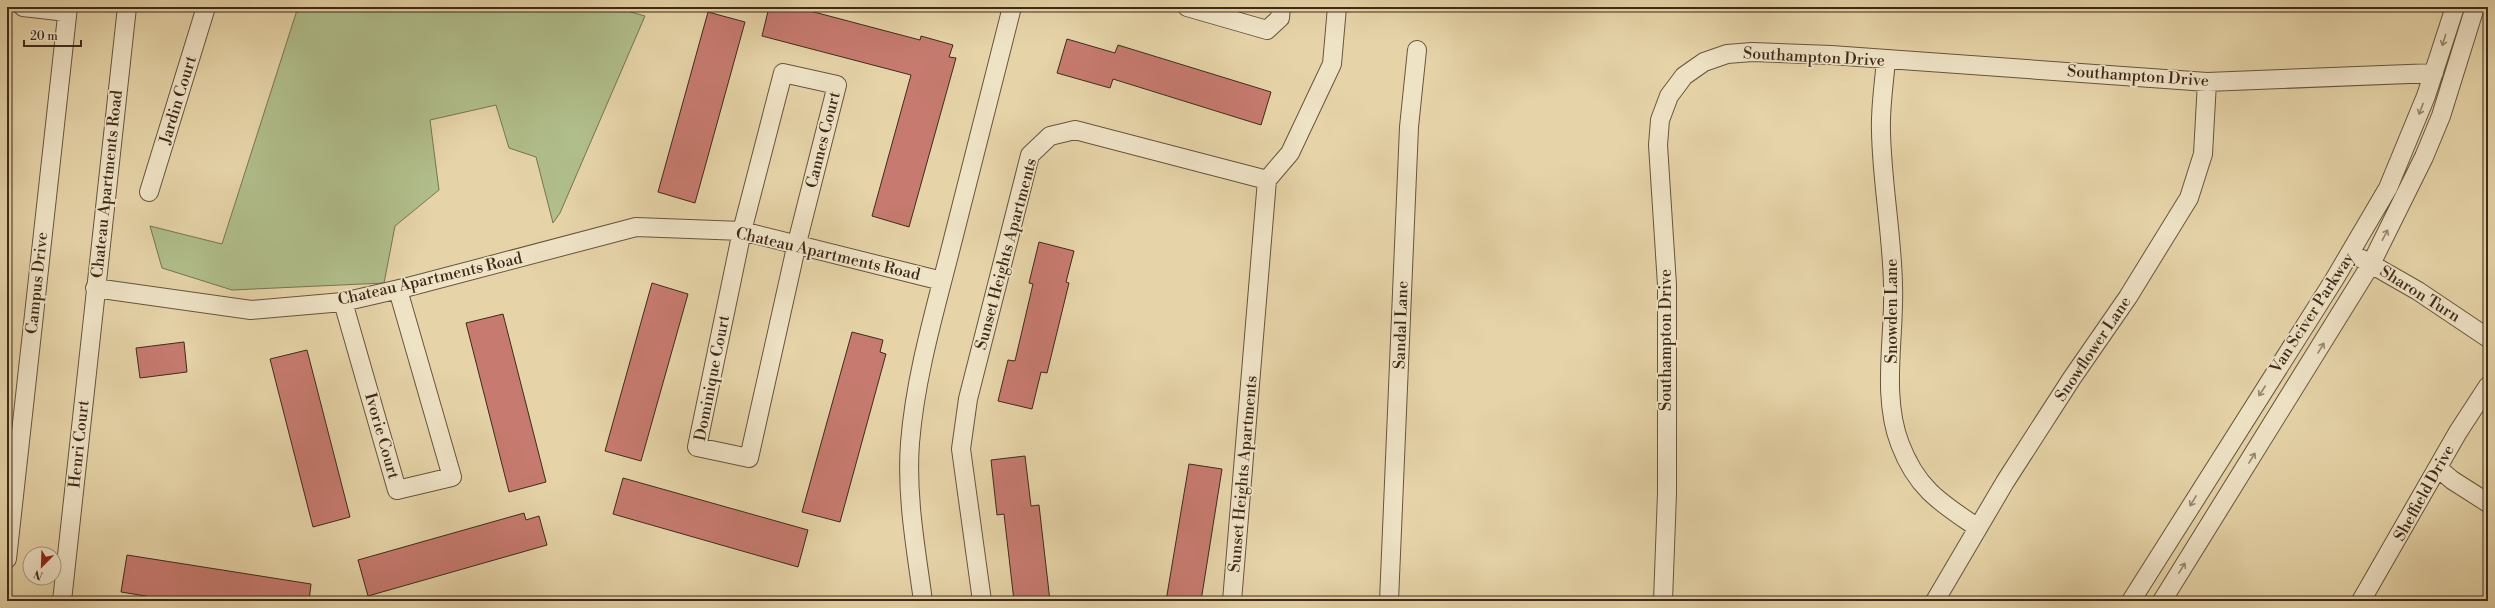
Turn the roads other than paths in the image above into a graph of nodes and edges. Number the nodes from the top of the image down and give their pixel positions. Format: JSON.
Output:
{"nodes":[{"id":1,"x":22,"y":7,"type":"edge"},
{"id":2,"x":127,"y":7,"type":"edge"},
{"id":3,"x":206,"y":7,"type":"edge"},
{"id":4,"x":1012,"y":7,"type":"edge"},
{"id":5,"x":1187,"y":7,"type":"edge"},
{"id":6,"x":1281,"y":7,"type":"edge"},
{"id":7,"x":1337,"y":7,"type":"edge"},
{"id":8,"x":2454,"y":7,"type":"edge"},
{"id":9,"x":2475,"y":7,"type":"edge"},
{"id":10,"x":67,"y":10,"type":"edge"},
{"id":11,"x":1417,"y":50,"type":"dead end"},
{"id":12,"x":1886,"y":60,"type":"junction"},
{"id":13,"x":2434,"y":73,"type":"junction"},
{"id":14,"x":2207,"y":82,"type":"junction"},
{"id":15,"x":1267,"y":180,"type":"junction"},
{"id":16,"x":149,"y":192,"type":"dead end"},
{"id":17,"x":742,"y":231,"type":"junction"},
{"id":18,"x":797,"y":243,"type":"junction"},
{"id":19,"x":2351,"y":252,"type":"junction"},
{"id":20,"x":2371,"y":264,"type":"junction"},
{"id":21,"x":942,"y":281,"type":"junction"},
{"id":22,"x":95,"y":288,"type":"junction"},
{"id":23,"x":398,"y":290,"type":"junction"},
{"id":24,"x":343,"y":302,"type":"junction"},
{"id":25,"x":2488,"y":338,"type":"edge"},
{"id":26,"x":2488,"y":386,"type":"edge"},
{"id":27,"x":2438,"y":468,"type":"junction"},
{"id":28,"x":2488,"y":503,"type":"edge"},
{"id":29,"x":1978,"y":528,"type":"junction"},
{"id":30,"x":7,"y":559,"type":"edge"},
{"id":31,"x":62,"y":601,"type":"edge"},
{"id":32,"x":923,"y":601,"type":"edge"},
{"id":33,"x":982,"y":601,"type":"edge"},
{"id":34,"x":1232,"y":601,"type":"edge"},
{"id":35,"x":1389,"y":601,"type":"edge"},
{"id":36,"x":1663,"y":601,"type":"edge"},
{"id":37,"x":1935,"y":601,"type":"edge"},
{"id":38,"x":2130,"y":601,"type":"edge"},
{"id":39,"x":2162,"y":601,"type":"edge"},
{"id":40,"x":2361,"y":601,"type":"edge"}],
"edges":[{"from":1,"to":10,"type":"street"},
{"from":2,"to":22,"type":"street","name":"Chateau Apartments Road"},
{"from":3,"to":16,"type":"street","name":"Jardin Court"},
{"from":4,"to":21,"type":"street","name":"Chateau Apartments Road"},
{"from":5,"to":6,"type":"street"},
{"from":7,"to":15,"type":"street"},
{"from":8,"to":13,"type":"street","name":"Van Sciver Parkway","one_way":true},
{"from":20,"to":9,"type":"street","name":"Van Sciver Parkway","one_way":true},
{"from":10,"to":30,"type":"street","name":"Campus Drive"},
{"from":11,"to":35,"type":"street","name":"Sandal Lane"},
{"from":12,"to":14,"type":"street","name":"Southampton Drive"},
{"from":12,"to":29,"type":"street","name":"Snowden Lane"},
{"from":12,"to":36,"type":"street","name":"Southampton Drive"},
{"from":13,"to":14,"type":"street","name":"Southampton Drive"},
{"from":13,"to":19,"type":"street","name":"Van Sciver Parkway","one_way":true},
{"from":14,"to":29,"type":"street","name":"Snowflower Lane"},
{"from":15,"to":33,"type":"street","name":"Sunset Heights Apartments"},
{"from":15,"to":34,"type":"street","name":"Sunset Heights Apartments"},
{"from":17,"to":18,"type":"street","name":"Chateau Apartments Road"},
{"from":17,"to":18,"type":"street","name":"Cannes Court"},
{"from":17,"to":18,"type":"street","name":"Dominique Court"},
{"from":17,"to":23,"type":"street","name":"Chateau Apartments Road"},
{"from":18,"to":21,"type":"street","name":"Chateau Apartments Road"},
{"from":19,"to":20,"type":"street","name":"Sharon Turn"},
{"from":19,"to":38,"type":"street","name":"Van Sciver Parkway","one_way":true},
{"from":20,"to":25,"type":"street","name":"Sharon Turn"},
{"from":39,"to":20,"type":"street","name":"Van Sciver Parkway","one_way":true},
{"from":21,"to":32,"type":"street","name":"Chateau Apartments Road"},
{"from":22,"to":24,"type":"street","name":"Chateau Apartments Road"},
{"from":22,"to":31,"type":"street","name":"Henri Court"},
{"from":23,"to":24,"type":"street","name":"Chateau Apartments Road"},
{"from":23,"to":24,"type":"street","name":"Ivorie Court"},
{"from":26,"to":27,"type":"street","name":"Sheffield Drive"},
{"from":27,"to":28,"type":"street"},
{"from":27,"to":40,"type":"street","name":"Sheffield Drive"},
{"from":29,"to":37,"type":"street","name":"Snowflower Lane"}]}
